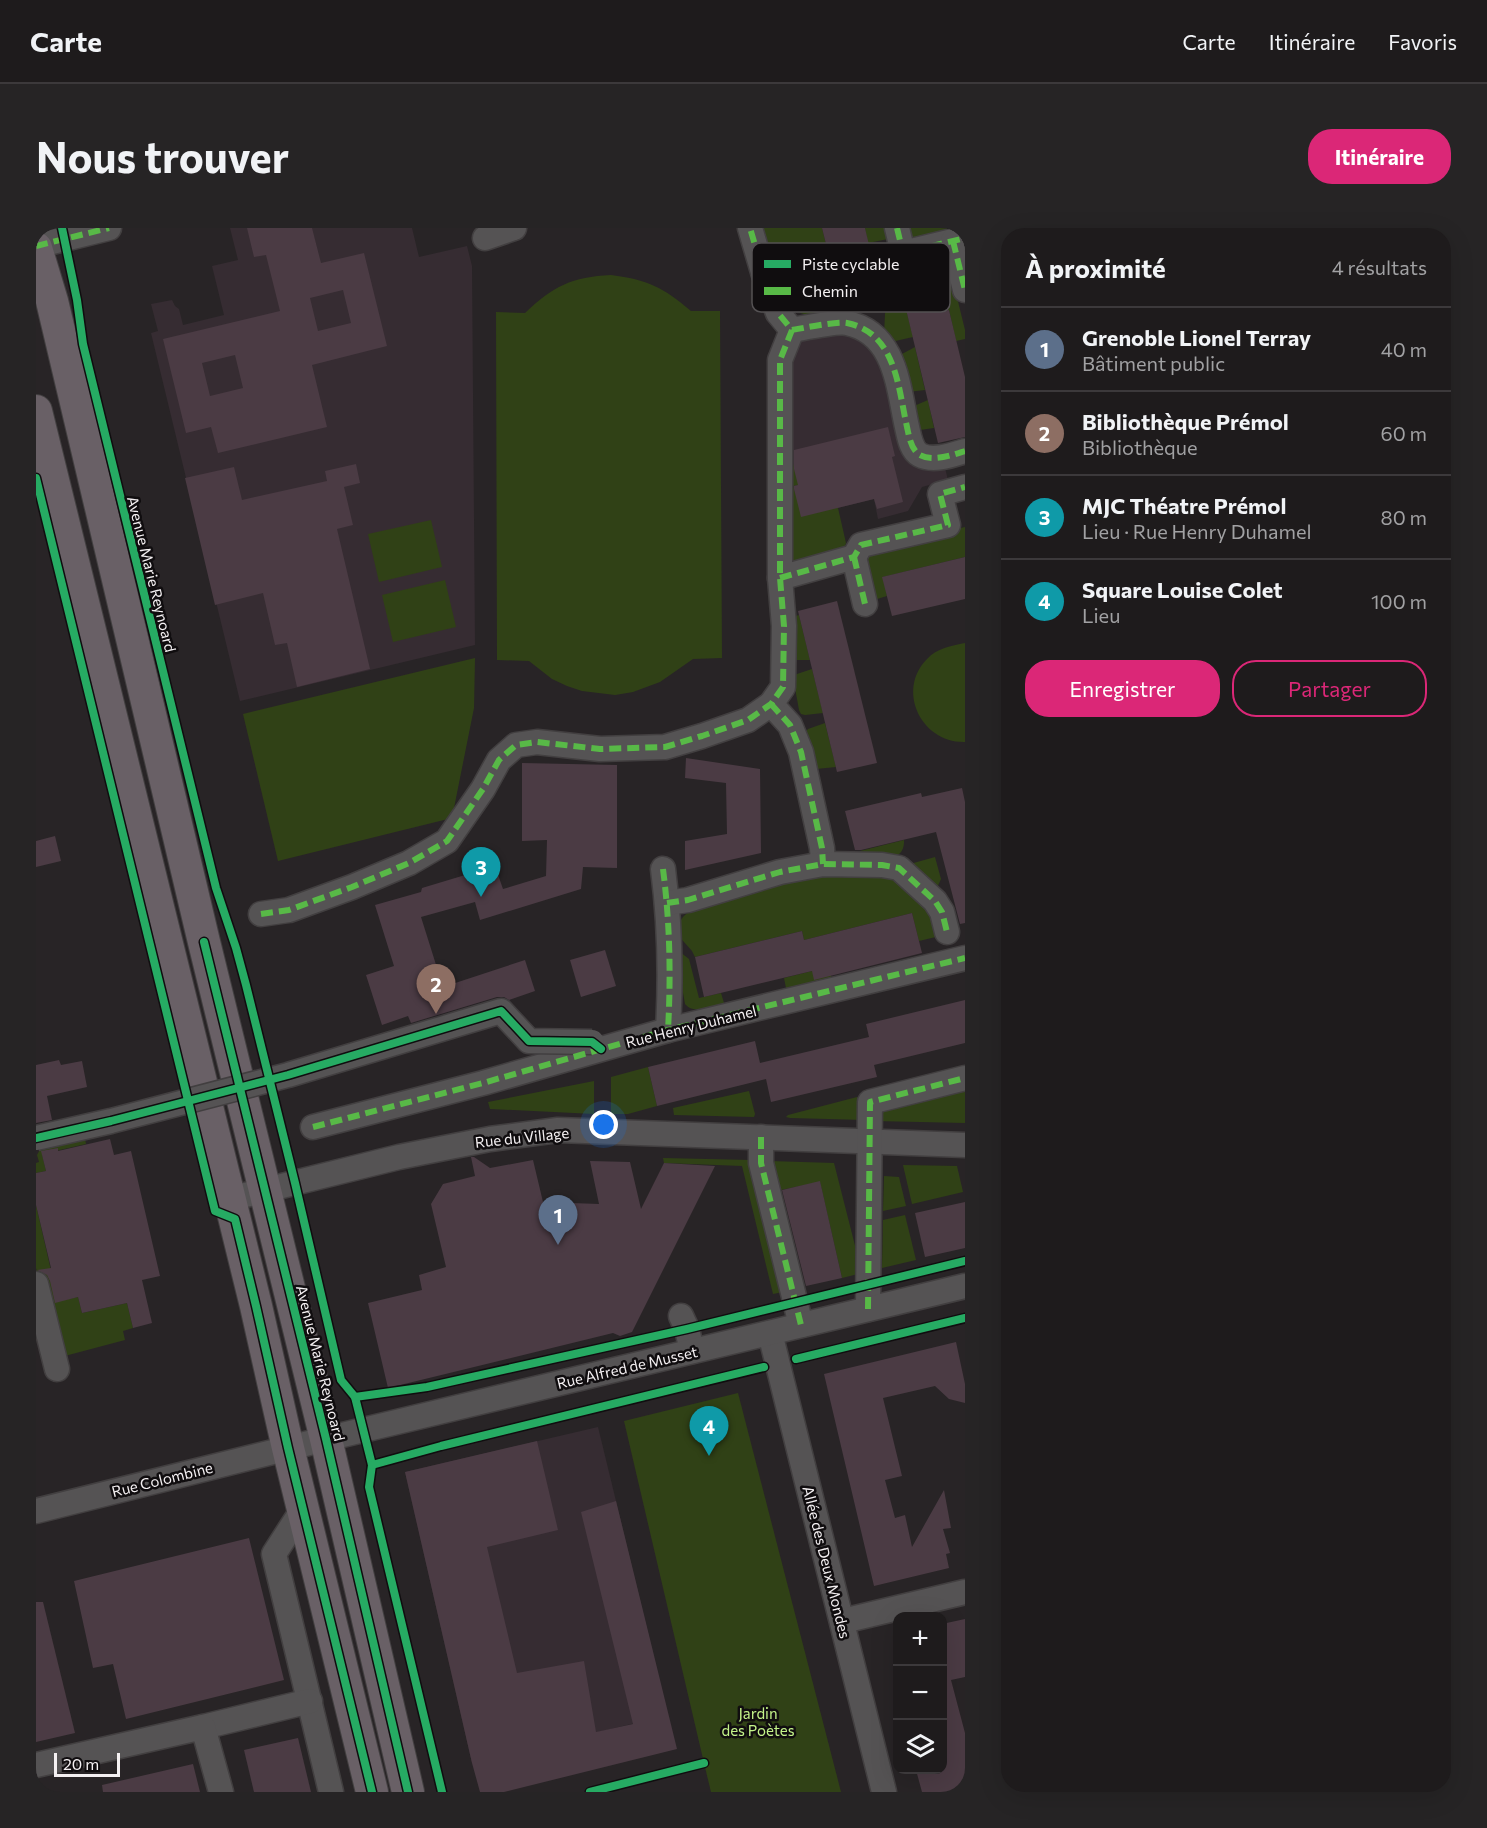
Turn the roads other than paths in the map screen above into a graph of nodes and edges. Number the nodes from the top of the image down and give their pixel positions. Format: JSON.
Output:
{"nodes":[{"id":1,"x":109,"y":228,"type":"edge"},
{"id":2,"x":513,"y":228,"type":"edge"},
{"id":3,"x":750,"y":228,"type":"edge"},
{"id":4,"x":897,"y":228,"type":"edge"},
{"id":5,"x":485,"y":238,"type":"dead end"},
{"id":6,"x":959,"y":239,"type":"edge"},
{"id":7,"x":754,"y":243,"type":"edge"},
{"id":8,"x":901,"y":243,"type":"edge"},
{"id":9,"x":943,"y":243,"type":"edge"},
{"id":10,"x":36,"y":247,"type":"edge"},
{"id":11,"x":965,"y":290,"type":"edge"},
{"id":12,"x":781,"y":312,"type":"edge"},
{"id":13,"x":785,"y":321,"type":"junction"},
{"id":14,"x":36,"y":411,"type":"edge"},
{"id":15,"x":965,"y":452,"type":"edge"},
{"id":16,"x":965,"y":487,"type":"edge"},
{"id":17,"x":854,"y":557,"type":"junction"},
{"id":18,"x":780,"y":578,"type":"junction"},
{"id":19,"x":866,"y":604,"type":"dead end"},
{"id":20,"x":771,"y":704,"type":"junction"},
{"id":21,"x":823,"y":864,"type":"junction"},
{"id":22,"x":663,"y":869,"type":"dead end"},
{"id":23,"x":667,"y":903,"type":"junction"},
{"id":24,"x":261,"y":914,"type":"dead end"},
{"id":25,"x":947,"y":932,"type":"dead end"},
{"id":26,"x":965,"y":958,"type":"edge"},
{"id":27,"x":669,"y":1030,"type":"junction"},
{"id":28,"x":597,"y":1046,"type":"junction"},
{"id":29,"x":965,"y":1078,"type":"edge"},
{"id":30,"x":313,"y":1127,"type":"dead end"},
{"id":31,"x":761,"y":1137,"type":"junction"},
{"id":32,"x":36,"y":1138,"type":"edge"},
{"id":33,"x":870,"y":1141,"type":"junction"},
{"id":34,"x":965,"y":1145,"type":"edge"},
{"id":35,"x":265,"y":1190,"type":"junction"},
{"id":36,"x":229,"y":1199,"type":"junction"},
{"id":37,"x":36,"y":1284,"type":"edge"},
{"id":38,"x":965,"y":1286,"type":"edge"},
{"id":39,"x":867,"y":1309,"type":"junction"},
{"id":40,"x":681,"y":1316,"type":"dead end"},
{"id":41,"x":801,"y":1325,"type":"junction"},
{"id":42,"x":770,"y":1333,"type":"junction"},
{"id":43,"x":692,"y":1351,"type":"junction"},
{"id":44,"x":57,"y":1369,"type":"dead end"},
{"id":45,"x":326,"y":1439,"type":"junction"},
{"id":46,"x":288,"y":1448,"type":"junction"},
{"id":47,"x":303,"y":1509,"type":"junction"},
{"id":48,"x":36,"y":1511,"type":"edge"},
{"id":49,"x":965,"y":1592,"type":"edge"},
{"id":50,"x":843,"y":1621,"type":"junction"},
{"id":51,"x":310,"y":1701,"type":"junction"},
{"id":52,"x":203,"y":1728,"type":"junction"},
{"id":53,"x":36,"y":1765,"type":"edge"},
{"id":54,"x":221,"y":1792,"type":"edge"},
{"id":55,"x":331,"y":1792,"type":"edge"},
{"id":56,"x":372,"y":1792,"type":"edge"},
{"id":57,"x":408,"y":1792,"type":"edge"},
{"id":58,"x":884,"y":1792,"type":"edge"}],
"edges":[{"from":1,"to":10,"type":"street"},
{"from":2,"to":5,"type":"street"},
{"from":3,"to":7,"type":"street"},
{"from":4,"to":8,"type":"street"},
{"from":6,"to":9,"type":"street"},
{"from":6,"to":11,"type":"street"},
{"from":10,"to":35,"type":"main road","name":"Avenue Marie Reynoard"},
{"from":12,"to":13,"type":"street"},
{"from":13,"to":15,"type":"street"},
{"from":13,"to":18,"type":"street"},
{"from":14,"to":36,"type":"main road"},
{"from":16,"to":17,"type":"street"},
{"from":17,"to":18,"type":"street"},
{"from":17,"to":19,"type":"street"},
{"from":18,"to":20,"type":"street"},
{"from":20,"to":21,"type":"street"},
{"from":20,"to":24,"type":"street"},
{"from":21,"to":23,"type":"street"},
{"from":21,"to":25,"type":"street"},
{"from":22,"to":23,"type":"street"},
{"from":23,"to":27,"type":"street"},
{"from":26,"to":27,"type":"street","name":"Rue Henry Duhamel"},
{"from":27,"to":28,"type":"street","name":"Rue Henry Duhamel"},
{"from":28,"to":30,"type":"street","name":"Rue Henry Duhamel"},
{"from":28,"to":32,"type":"street","bridge":true},
{"from":29,"to":33,"type":"street"},
{"from":31,"to":33,"type":"street","name":"Rue du Village"},
{"from":31,"to":35,"type":"street","name":"Rue du Village"},
{"from":31,"to":41,"type":"street"},
{"from":33,"to":34,"type":"street","name":"Rue du Village"},
{"from":33,"to":39,"type":"street"},
{"from":35,"to":36,"type":"street","name":"Rue du Village"},
{"from":35,"to":45,"type":"main road","name":"Avenue Marie Reynoard"},
{"from":36,"to":46,"type":"main road"},
{"from":37,"to":44,"type":"street"},
{"from":38,"to":39,"type":"street","name":"Rue Alfred de Musset"},
{"from":39,"to":41,"type":"street","name":"Rue Alfred de Musset"},
{"from":40,"to":43,"type":"street"},
{"from":41,"to":42,"type":"street","name":"Rue Alfred de Musset"},
{"from":42,"to":43,"type":"street","name":"Rue Alfred de Musset"},
{"from":42,"to":50,"type":"street","name":"Allée des Deux Mondes"},
{"from":43,"to":45,"type":"street","name":"Rue Alfred de Musset"},
{"from":45,"to":46,"type":"street","name":"Rue Alfred de Musset"},
{"from":45,"to":57,"type":"main road","name":"Avenue Marie Reynoard"},
{"from":46,"to":47,"type":"main road"},
{"from":46,"to":48,"type":"street","name":"Rue Colombine"},
{"from":47,"to":51,"type":"street"},
{"from":47,"to":56,"type":"main road"},
{"from":49,"to":50,"type":"street"},
{"from":50,"to":58,"type":"street","name":"Allée des Deux Mondes"},
{"from":51,"to":52,"type":"street"},
{"from":51,"to":55,"type":"street"},
{"from":52,"to":53,"type":"street"},
{"from":52,"to":54,"type":"street"}]}
